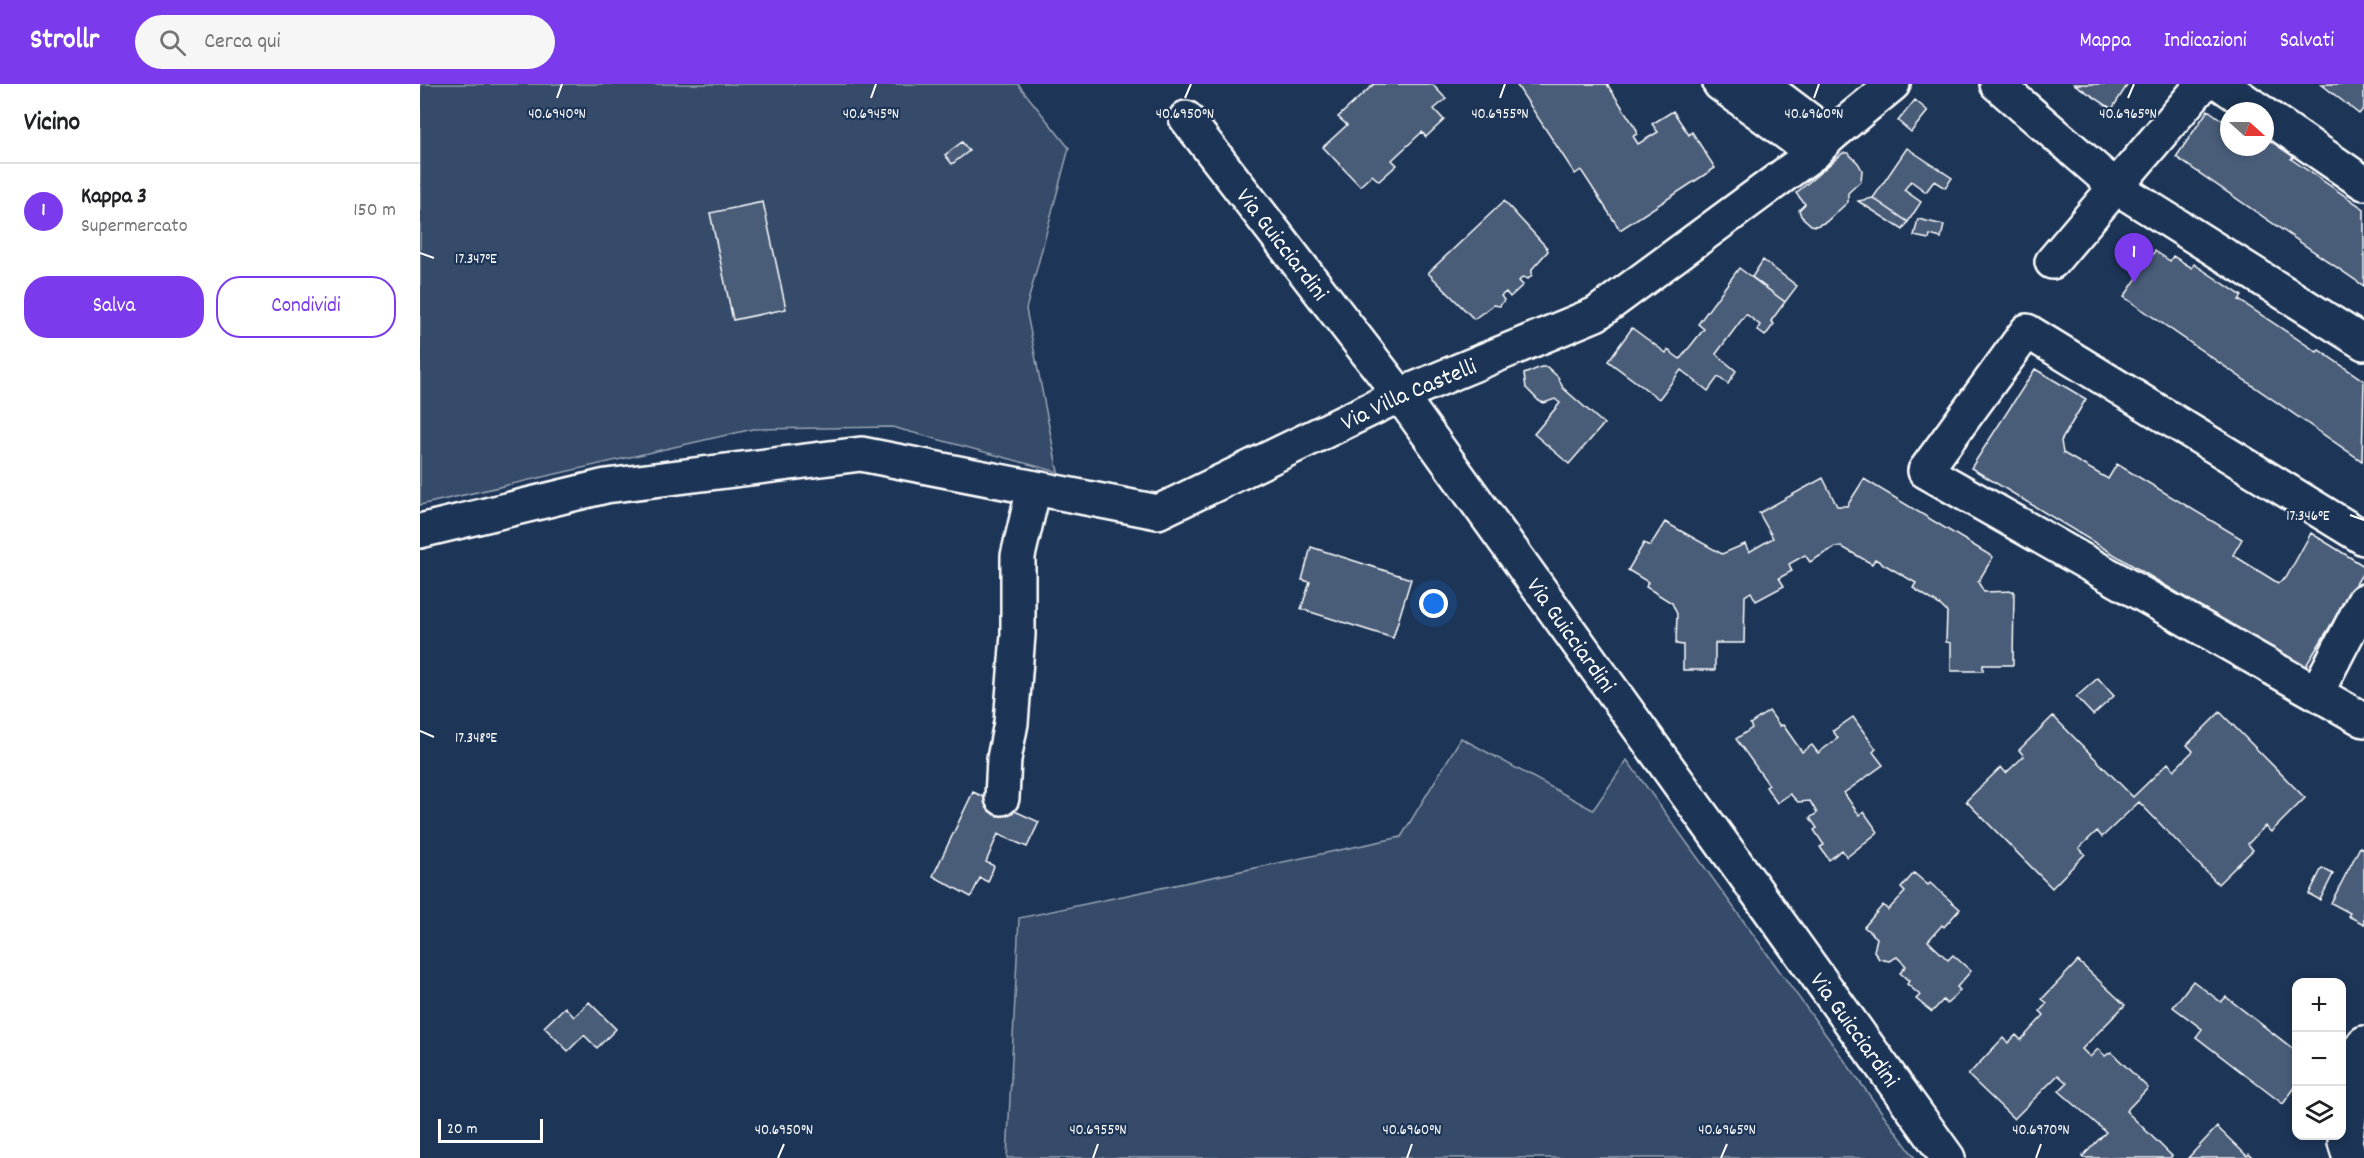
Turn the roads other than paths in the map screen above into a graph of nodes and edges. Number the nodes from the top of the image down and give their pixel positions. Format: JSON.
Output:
{"nodes":[{"id":1,"x":1720,"y":84,"type":"edge"},
{"id":2,"x":1761,"y":84,"type":"edge"},
{"id":3,"x":1893,"y":84,"type":"edge"},
{"id":4,"x":1997,"y":84,"type":"edge"},
{"id":5,"x":2203,"y":84,"type":"edge"},
{"id":6,"x":2221,"y":84,"type":"edge"},
{"id":7,"x":2247,"y":102,"type":"edge"},
{"id":8,"x":1186,"y":118,"type":"dead end"},
{"id":9,"x":2274,"y":121,"type":"edge"},
{"id":10,"x":1822,"y":144,"type":"junction"},
{"id":11,"x":2364,"y":183,"type":"edge"},
{"id":12,"x":2116,"y":186,"type":"junction"},
{"id":13,"x":2052,"y":262,"type":"dead end"},
{"id":14,"x":2364,"y":343,"type":"edge"},
{"id":15,"x":1400,"y":395,"type":"junction"},
{"id":16,"x":1034,"y":488,"type":"junction"},
{"id":17,"x":420,"y":531,"type":"edge"},
{"id":18,"x":2364,"y":538,"type":"edge"},
{"id":19,"x":2364,"y":601,"type":"edge"},
{"id":20,"x":2317,"y":692,"type":"junction"},
{"id":21,"x":2364,"y":720,"type":"edge"},
{"id":22,"x":1002,"y":798,"type":"dead end"},
{"id":23,"x":2364,"y":1043,"type":"edge"},
{"id":24,"x":1948,"y":1158,"type":"edge"},
{"id":25,"x":2350,"y":1158,"type":"edge"}],
"edges":[{"from":1,"to":10,"type":"street"},
{"from":2,"to":10,"type":"street"},
{"from":3,"to":10,"type":"street","name":"Via Villa Castelli"},
{"from":4,"to":12,"type":"street"},
{"from":5,"to":12,"type":"street"},
{"from":6,"to":7,"type":"street"},
{"from":8,"to":15,"type":"street","name":"Via Guicciardini"},
{"from":9,"to":11,"type":"street"},
{"from":10,"to":15,"type":"street","name":"Via Villa Castelli"},
{"from":12,"to":13,"type":"street"},
{"from":12,"to":14,"type":"street"},
{"from":15,"to":16,"type":"street","name":"Via Villa Castelli"},
{"from":15,"to":24,"type":"street","name":"Via Guicciardini"},
{"from":16,"to":17,"type":"street","name":"Via Villa Castelli"},
{"from":16,"to":22,"type":"street"},
{"from":18,"to":20,"type":"street"},
{"from":19,"to":20,"type":"street"},
{"from":20,"to":21,"type":"street"},
{"from":23,"to":25,"type":"street"}]}
